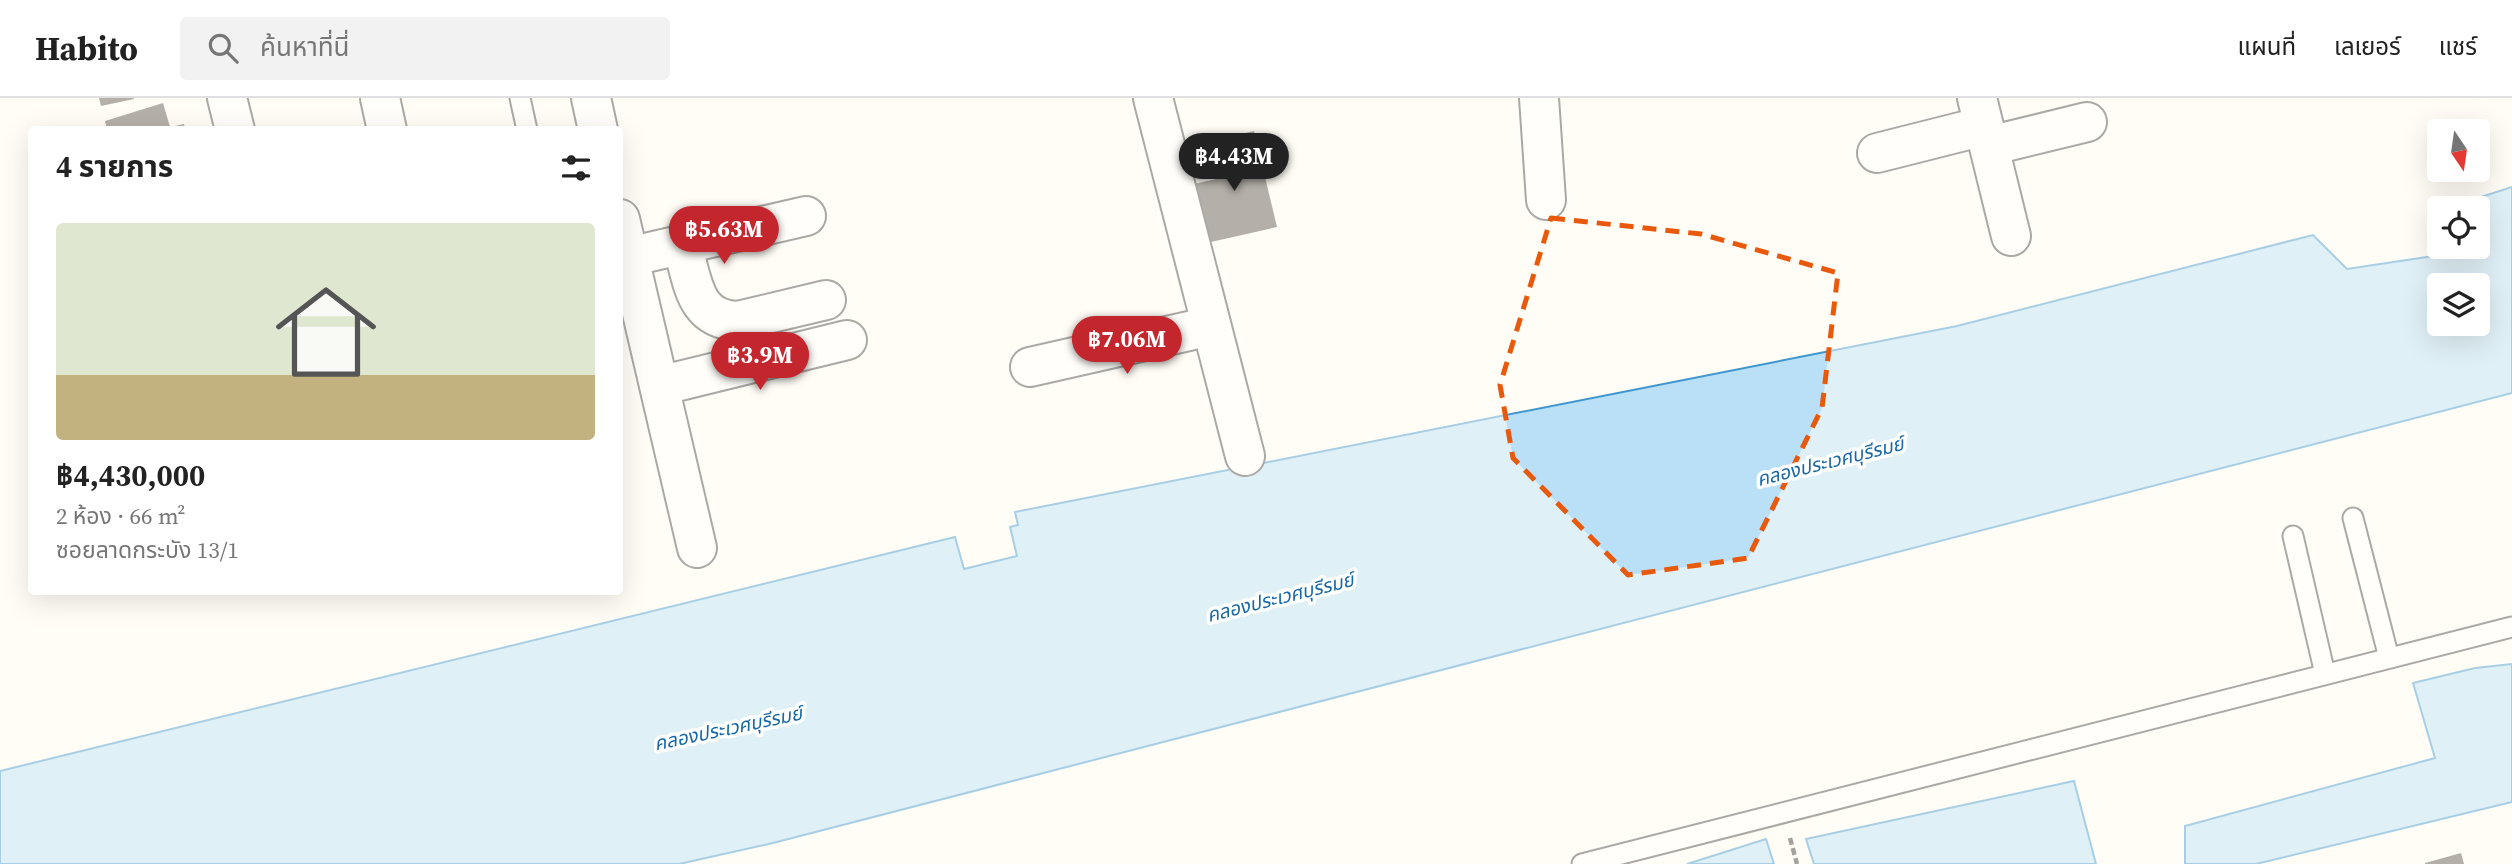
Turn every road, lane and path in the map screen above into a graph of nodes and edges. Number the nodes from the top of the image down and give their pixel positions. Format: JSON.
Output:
{"nodes":[{"id":1,"x":227,"y":98,"type":"edge"},
{"id":2,"x":380,"y":98,"type":"edge"},
{"id":3,"x":520,"y":98,"type":"edge"},
{"id":4,"x":591,"y":98,"type":"edge"},
{"id":5,"x":1153,"y":98,"type":"edge"},
{"id":6,"x":1539,"y":98,"type":"edge"},
{"id":7,"x":2087,"y":122,"type":"dead end"},
{"id":8,"x":1983,"y":123,"type":"edge"},
{"id":9,"x":234,"y":126,"type":"edge"},
{"id":10,"x":386,"y":126,"type":"edge"},
{"id":11,"x":526,"y":126,"type":"edge"},
{"id":12,"x":597,"y":126,"type":"edge"},
{"id":13,"x":1877,"y":153,"type":"dead end"},
{"id":14,"x":1546,"y":200,"type":"dead end"},
{"id":15,"x":806,"y":216,"type":"dead end"},
{"id":16,"x":623,"y":233,"type":"edge"},
{"id":17,"x":2011,"y":236,"type":"dead end"},
{"id":18,"x":682,"y":245,"type":"junction"},
{"id":19,"x":628,"y":257,"type":"junction"},
{"id":20,"x":826,"y":300,"type":"dead end"},
{"id":21,"x":1211,"y":326,"type":"junction"},
{"id":22,"x":847,"y":340,"type":"dead end"},
{"id":23,"x":1030,"y":367,"type":"dead end"},
{"id":24,"x":659,"y":386,"type":"junction"},
{"id":25,"x":1245,"y":456,"type":"dead end"},
{"id":26,"x":2353,"y":517,"type":"dead end"},
{"id":27,"x":2292,"y":536,"type":"dead end"},
{"id":28,"x":697,"y":548,"type":"dead end"},
{"id":29,"x":2512,"y":627,"type":"edge"},
{"id":30,"x":2389,"y":658,"type":"junction"},
{"id":31,"x":2325,"y":674,"type":"junction"},
{"id":32,"x":1582,"y":864,"type":"edge"}],
"edges":[{"from":1,"to":9,"type":"street"},
{"from":2,"to":10,"type":"street"},
{"from":3,"to":11,"type":"lane"},
{"from":4,"to":12,"type":"street"},
{"from":5,"to":21,"type":"street"},
{"from":6,"to":14,"type":"street"},
{"from":7,"to":8,"type":"street"},
{"from":8,"to":13,"type":"street"},
{"from":8,"to":17,"type":"street"},
{"from":15,"to":18,"type":"street"},
{"from":16,"to":19,"type":"street"},
{"from":18,"to":19,"type":"street"},
{"from":18,"to":20,"type":"street"},
{"from":19,"to":24,"type":"street"},
{"from":21,"to":23,"type":"street"},
{"from":21,"to":25,"type":"street"},
{"from":22,"to":24,"type":"street"},
{"from":24,"to":28,"type":"street"},
{"from":26,"to":30,"type":"lane"},
{"from":27,"to":31,"type":"lane"},
{"from":29,"to":30,"type":"lane"},
{"from":30,"to":31,"type":"lane"},
{"from":31,"to":32,"type":"lane"}]}
